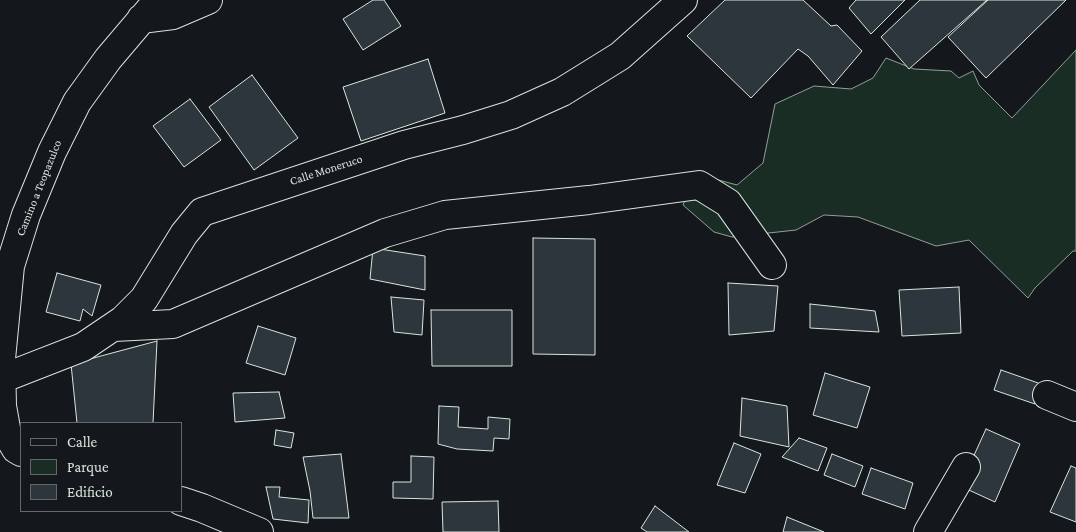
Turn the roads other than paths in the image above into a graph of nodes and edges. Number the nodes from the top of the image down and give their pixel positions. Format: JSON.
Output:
{"nodes":[{"id":1,"x":208,"y":0,"type":"edge"},
{"id":2,"x":683,"y":0,"type":"edge"},
{"id":3,"x":149,"y":10,"type":"edge"},
{"id":4,"x":772,"y":264,"type":"dead end"},
{"id":5,"x":114,"y":327,"type":"junction"},
{"id":6,"x":1,"y":379,"type":"edge"},
{"id":7,"x":1047,"y":395,"type":"dead end"},
{"id":8,"x":1076,"y":407,"type":"edge"},
{"id":9,"x":12,"y":456,"type":"edge"},
{"id":10,"x":966,"y":467,"type":"dead end"},
{"id":11,"x":182,"y":501,"type":"edge"},
{"id":12,"x":259,"y":532,"type":"edge"},
{"id":13,"x":928,"y":532,"type":"edge"}],
"edges":[{"from":1,"to":3,"type":"street"},
{"from":2,"to":5,"type":"street","name":"Calle Moneruco"},
{"from":3,"to":6,"type":"street","name":"Camino a Teopazulco"},
{"from":4,"to":5,"type":"street"},
{"from":5,"to":6,"type":"street","name":"Calle Moneruco"},
{"from":6,"to":9,"type":"street","name":"Camino a Teopazulco"},
{"from":7,"to":8,"type":"street"},
{"from":10,"to":13,"type":"street"},
{"from":11,"to":12,"type":"street"}]}
